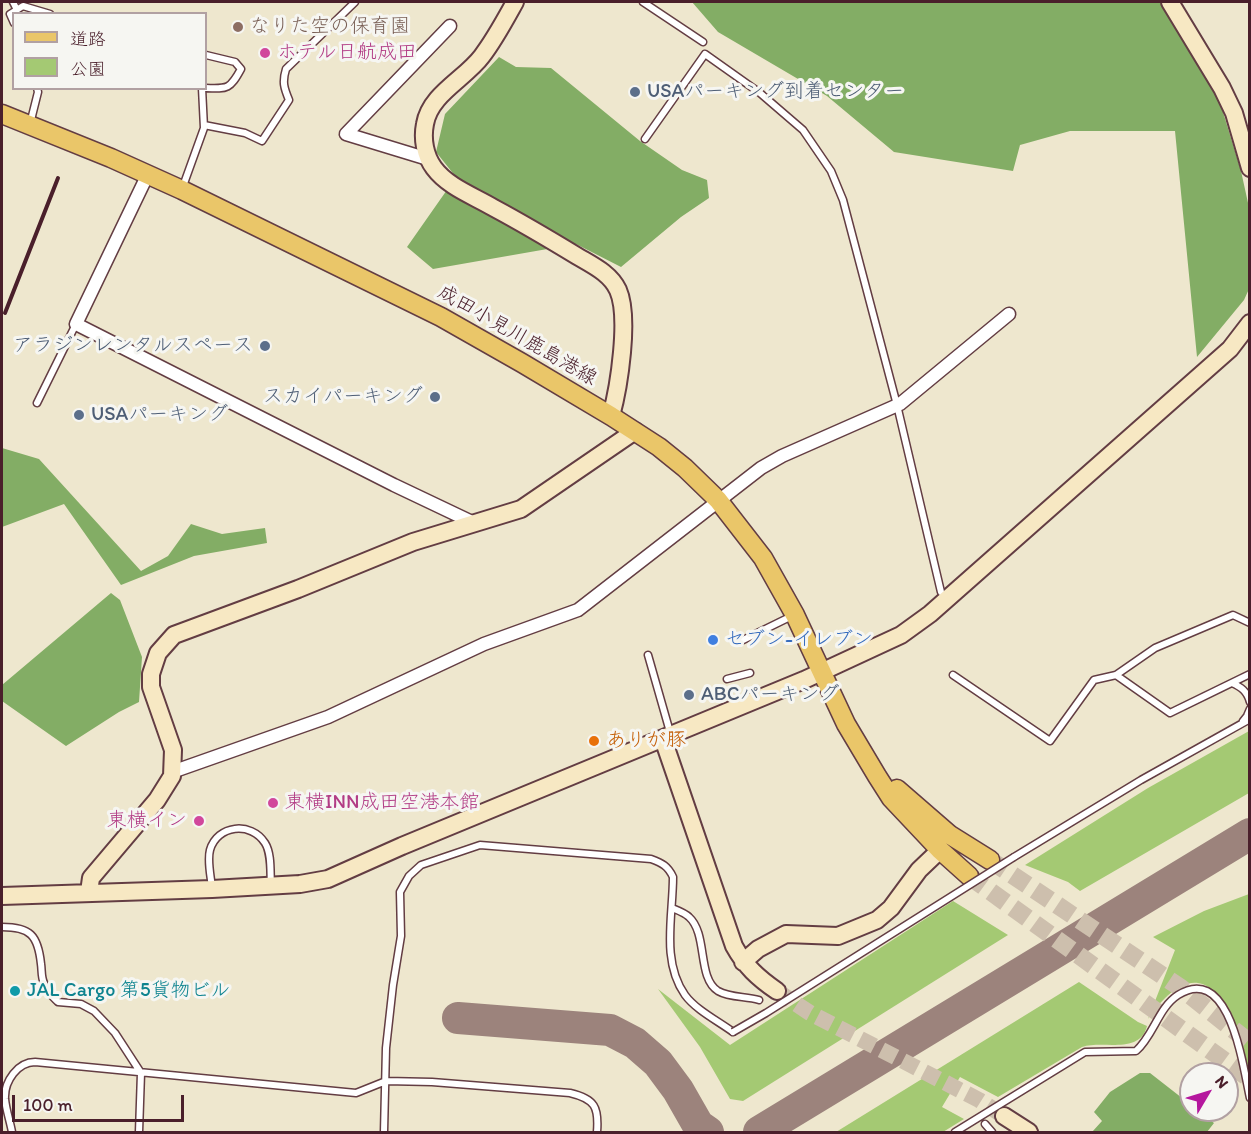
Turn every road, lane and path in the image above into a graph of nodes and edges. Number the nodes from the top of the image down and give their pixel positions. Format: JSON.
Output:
{"nodes":[{"id":1,"x":13,"y":2,"type":"edge"},
{"id":2,"x":354,"y":2,"type":"edge"},
{"id":3,"x":515,"y":2,"type":"edge"},
{"id":4,"x":643,"y":2,"type":"edge"},
{"id":5,"x":1170,"y":2,"type":"edge"},
{"id":6,"x":17,"y":10,"type":"junction"},
{"id":7,"x":14,"y":12,"type":"edge"},
{"id":8,"x":43,"y":12,"type":"edge"},
{"id":9,"x":450,"y":27,"type":"dead end"},
{"id":10,"x":703,"y":42,"type":"dead end"},
{"id":11,"x":207,"y":55,"type":"edge"},
{"id":12,"x":207,"y":88,"type":"edge"},
{"id":13,"x":38,"y":90,"type":"edge"},
{"id":14,"x":204,"y":90,"type":"edge"},
{"id":15,"x":2,"y":114,"type":"edge"},
{"id":16,"x":30,"y":125,"type":"junction"},
{"id":17,"x":204,"y":125,"type":"junction"},
{"id":18,"x":645,"y":140,"type":"dead end"},
{"id":19,"x":428,"y":159,"type":"junction"},
{"id":20,"x":1250,"y":168,"type":"edge"},
{"id":21,"x":148,"y":174,"type":"junction"},
{"id":22,"x":182,"y":190,"type":"junction"},
{"id":23,"x":1009,"y":314,"type":"dead end"},
{"id":24,"x":1250,"y":323,"type":"edge"},
{"id":25,"x":76,"y":324,"type":"junction"},
{"id":26,"x":37,"y":403,"type":"dead end"},
{"id":27,"x":897,"y":405,"type":"junction"},
{"id":28,"x":611,"y":416,"type":"junction"},
{"id":29,"x":635,"y":431,"type":"junction"},
{"id":30,"x":718,"y":500,"type":"junction"},
{"id":31,"x":476,"y":524,"type":"junction"},
{"id":32,"x":941,"y":592,"type":"dead end"},
{"id":33,"x":795,"y":615,"type":"junction"},
{"id":34,"x":1250,"y":624,"type":"edge"},
{"id":35,"x":741,"y":641,"type":"dead end"},
{"id":36,"x":648,"y":655,"type":"dead end"},
{"id":37,"x":821,"y":672,"type":"junction"},
{"id":38,"x":750,"y":673,"type":"dead end"},
{"id":39,"x":1250,"y":674,"type":"edge"},
{"id":40,"x":953,"y":675,"type":"dead end"},
{"id":41,"x":1116,"y":675,"type":"junction"},
{"id":42,"x":727,"y":679,"type":"dead end"},
{"id":43,"x":1232,"y":683,"type":"junction"},
{"id":44,"x":1250,"y":702,"type":"edge"},
{"id":45,"x":1250,"y":709,"type":"edge"},
{"id":46,"x":1250,"y":719,"type":"edge"},
{"id":47,"x":1240,"y":724,"type":"junction"},
{"id":48,"x":667,"y":738,"type":"junction"},
{"id":49,"x":868,"y":760,"type":"junction"},
{"id":50,"x":172,"y":772,"type":"junction"},
{"id":51,"x":940,"y":850,"type":"junction"},
{"id":52,"x":990,"y":860,"type":"tunnel mouth"},
{"id":53,"x":969,"y":876,"type":"tunnel mouth"},
{"id":54,"x":271,"y":885,"type":"junction"},
{"id":55,"x":212,"y":889,"type":"junction"},
{"id":56,"x":90,"y":892,"type":"junction"},
{"id":57,"x":2,"y":896,"type":"edge"},
{"id":58,"x":672,"y":908,"type":"junction"},
{"id":59,"x":2,"y":927,"type":"edge"},
{"id":60,"x":743,"y":962,"type":"junction"},
{"id":61,"x":777,"y":991,"type":"tunnel mouth"},
{"id":62,"x":759,"y":1000,"type":"dead end"},
{"id":63,"x":141,"y":1073,"type":"junction"},
{"id":64,"x":386,"y":1081,"type":"junction"},
{"id":65,"x":1250,"y":1098,"type":"edge"},
{"id":66,"x":1004,"y":1116,"type":"tunnel mouth"},
{"id":67,"x":2,"y":1120,"type":"edge"},
{"id":68,"x":10,"y":1123,"type":"junction"},
{"id":69,"x":985,"y":1124,"type":"dead end"},
{"id":70,"x":12,"y":1132,"type":"edge"},
{"id":71,"x":139,"y":1132,"type":"edge"},
{"id":72,"x":384,"y":1132,"type":"edge"},
{"id":73,"x":597,"y":1132,"type":"edge"},
{"id":74,"x":955,"y":1132,"type":"edge"},
{"id":75,"x":992,"y":1132,"type":"edge"},
{"id":76,"x":1029,"y":1132,"type":"edge"}],
"edges":[{"from":1,"to":6,"type":"lane"},
{"from":2,"to":17,"type":"lane"},
{"from":3,"to":19,"type":"street"},
{"from":4,"to":10,"type":"lane"},
{"from":5,"to":20,"type":"street"},
{"from":6,"to":7,"type":"lane"},
{"from":6,"to":8,"type":"lane"},
{"from":9,"to":19,"type":"street"},
{"from":11,"to":12,"type":"lane"},
{"from":13,"to":16,"type":"lane"},
{"from":14,"to":17,"type":"lane"},
{"from":15,"to":16,"type":"main road","name":"成田小見川鹿島港線"},
{"from":16,"to":21,"type":"main road","name":"成田小見川鹿島港線"},
{"from":17,"to":22,"type":"lane"},
{"from":18,"to":27,"type":"lane"},
{"from":19,"to":28,"type":"street"},
{"from":21,"to":22,"type":"main road","name":"成田小見川鹿島港線"},
{"from":21,"to":25,"type":"street"},
{"from":22,"to":28,"type":"main road","name":"成田小見川鹿島港線"},
{"from":23,"to":27,"type":"street"},
{"from":24,"to":37,"type":"street"},
{"from":25,"to":26,"type":"lane"},
{"from":25,"to":31,"type":"street"},
{"from":27,"to":30,"type":"street"},
{"from":27,"to":32,"type":"lane"},
{"from":28,"to":29,"type":"main road","name":"成田小見川鹿島港線"},
{"from":29,"to":30,"type":"main road","name":"成田小見川鹿島港線"},
{"from":29,"to":31,"type":"street"},
{"from":30,"to":33,"type":"main road","name":"成田小見川鹿島港線"},
{"from":30,"to":50,"type":"street"},
{"from":31,"to":50,"type":"street"},
{"from":33,"to":35,"type":"lane"},
{"from":33,"to":37,"type":"main road","name":"成田小見川鹿島港線"},
{"from":34,"to":41,"type":"lane"},
{"from":36,"to":48,"type":"lane"},
{"from":37,"to":48,"type":"street"},
{"from":37,"to":49,"type":"main road","name":"成田小見川鹿島港線"},
{"from":38,"to":42,"type":"lane"},
{"from":39,"to":43,"type":"lane"},
{"from":40,"to":41,"type":"lane"},
{"from":41,"to":43,"type":"lane"},
{"from":43,"to":44,"type":"lane"},
{"from":45,"to":47,"type":"lane"},
{"from":46,"to":47,"type":"lane"},
{"from":47,"to":58,"type":"lane","bridge":true},
{"from":48,"to":54,"type":"street"},
{"from":48,"to":60,"type":"street"},
{"from":49,"to":51,"type":"main road","name":"成田小見川鹿島港線"},
{"from":49,"to":52,"type":"main road","name":"成田小見川鹿島港線"},
{"from":50,"to":56,"type":"street"},
{"from":51,"to":53,"type":"main road","name":"成田小見川鹿島港線"},
{"from":51,"to":60,"type":"street"},
{"from":54,"to":55,"type":"street"},
{"from":54,"to":55,"type":"lane"},
{"from":55,"to":56,"type":"street"},
{"from":56,"to":57,"type":"street"},
{"from":58,"to":62,"type":"lane"},
{"from":58,"to":64,"type":"lane"},
{"from":59,"to":63,"type":"lane"},
{"from":60,"to":61,"type":"street"},
{"from":63,"to":64,"type":"lane"},
{"from":63,"to":68,"type":"lane"},
{"from":63,"to":71,"type":"lane"},
{"from":64,"to":72,"type":"lane"},
{"from":64,"to":73,"type":"lane"},
{"from":65,"to":74,"type":"lane"},
{"from":66,"to":76,"type":"street"},
{"from":67,"to":68,"type":"lane"},
{"from":68,"to":70,"type":"lane"},
{"from":69,"to":75,"type":"lane"}]}
